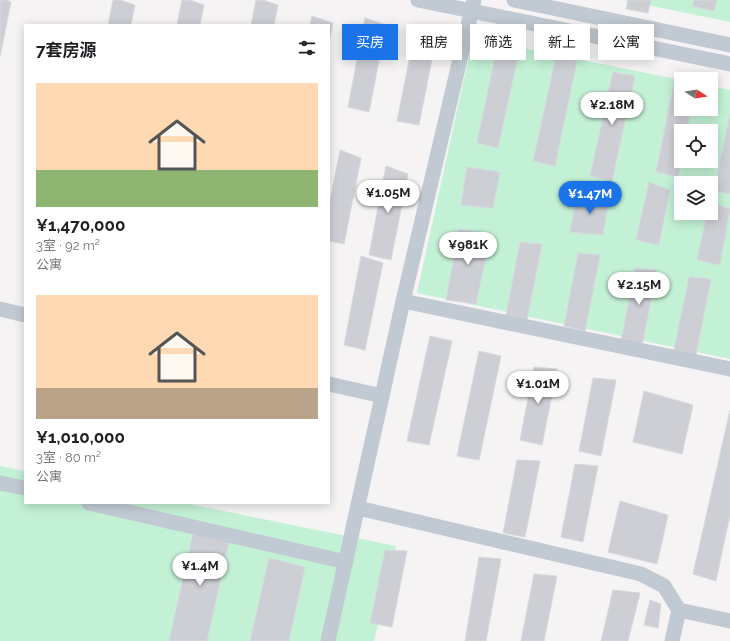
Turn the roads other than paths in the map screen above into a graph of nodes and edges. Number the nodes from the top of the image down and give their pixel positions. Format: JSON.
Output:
{"nodes":[{"id":1,"x":418,"y":0,"type":"edge"},
{"id":2,"x":514,"y":0,"type":"edge"},
{"id":3,"x":472,"y":6,"type":"edge"},
{"id":4,"x":730,"y":45,"type":"edge"},
{"id":5,"x":730,"y":64,"type":"edge"},
{"id":6,"x":403,"y":301,"type":"junction"},
{"id":7,"x":0,"y":309,"type":"edge"},
{"id":8,"x":24,"y":315,"type":"edge"},
{"id":9,"x":730,"y":369,"type":"edge"},
{"id":10,"x":330,"y":384,"type":"edge"},
{"id":11,"x":382,"y":396,"type":"junction"},
{"id":12,"x":0,"y":482,"type":"edge"},
{"id":13,"x":24,"y":488,"type":"edge"},
{"id":14,"x":93,"y":504,"type":"edge"},
{"id":15,"x":358,"y":508,"type":"junction"},
{"id":16,"x":346,"y":562,"type":"junction"},
{"id":17,"x":679,"y":610,"type":"junction"},
{"id":18,"x":730,"y":622,"type":"edge"},
{"id":19,"x":328,"y":641,"type":"edge"},
{"id":20,"x":672,"y":641,"type":"edge"}],
"edges":[{"from":1,"to":3,"type":"street"},
{"from":2,"to":4,"type":"street"},
{"from":3,"to":5,"type":"street"},
{"from":3,"to":6,"type":"street"},
{"from":6,"to":9,"type":"street"},
{"from":6,"to":11,"type":"street"},
{"from":7,"to":8,"type":"street"},
{"from":10,"to":11,"type":"street"},
{"from":11,"to":15,"type":"street"},
{"from":12,"to":13,"type":"street"},
{"from":14,"to":16,"type":"street"},
{"from":15,"to":16,"type":"street"},
{"from":15,"to":17,"type":"street"},
{"from":16,"to":19,"type":"street"},
{"from":17,"to":18,"type":"street"},
{"from":17,"to":20,"type":"street"}]}
